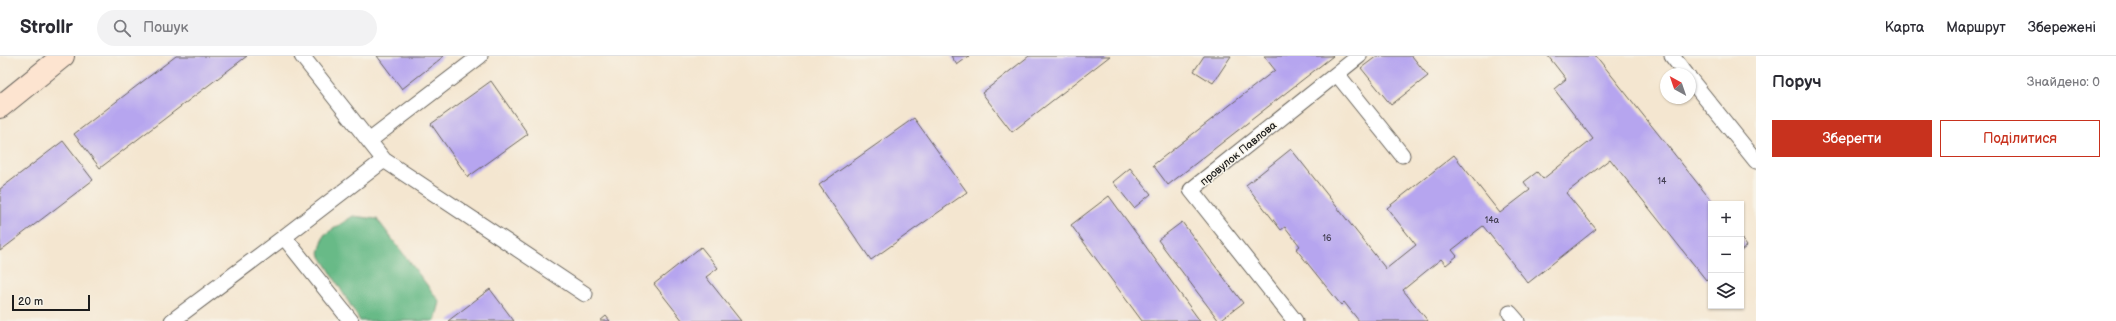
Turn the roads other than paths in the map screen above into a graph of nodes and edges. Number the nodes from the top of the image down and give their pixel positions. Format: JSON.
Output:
{"nodes":[{"id":1,"x":63,"y":56,"type":"edge"},
{"id":2,"x":302,"y":56,"type":"edge"},
{"id":3,"x":480,"y":56,"type":"edge"},
{"id":4,"x":1360,"y":56,"type":"edge"},
{"id":5,"x":1672,"y":56,"type":"edge"},
{"id":6,"x":1681,"y":68,"type":"edge"},
{"id":7,"x":1336,"y":74,"type":"junction"},
{"id":8,"x":1696,"y":86,"type":"edge"},
{"id":9,"x":0,"y":107,"type":"edge"},
{"id":10,"x":369,"y":141,"type":"junction"},
{"id":11,"x":1402,"y":156,"type":"dead end"},
{"id":12,"x":384,"y":160,"type":"junction"},
{"id":13,"x":1756,"y":161,"type":"edge"},
{"id":14,"x":284,"y":237,"type":"junction"},
{"id":15,"x":585,"y":294,"type":"dead end"},
{"id":16,"x":172,"y":321,"type":"edge"},
{"id":17,"x":351,"y":321,"type":"edge"},
{"id":18,"x":1295,"y":321,"type":"edge"}],
"edges":[{"from":1,"to":9,"type":"main road"},
{"from":2,"to":10,"type":"lane"},
{"from":3,"to":10,"type":"lane"},
{"from":4,"to":7,"type":"lane","name":"провулок Павлова"},
{"from":5,"to":6,"type":"lane"},
{"from":7,"to":11,"type":"lane"},
{"from":7,"to":18,"type":"lane","name":"провулок Павлова"},
{"from":8,"to":13,"type":"lane"},
{"from":10,"to":12,"type":"lane"},
{"from":12,"to":14,"type":"lane"},
{"from":12,"to":15,"type":"lane"},
{"from":14,"to":16,"type":"lane"},
{"from":14,"to":17,"type":"lane"}]}
